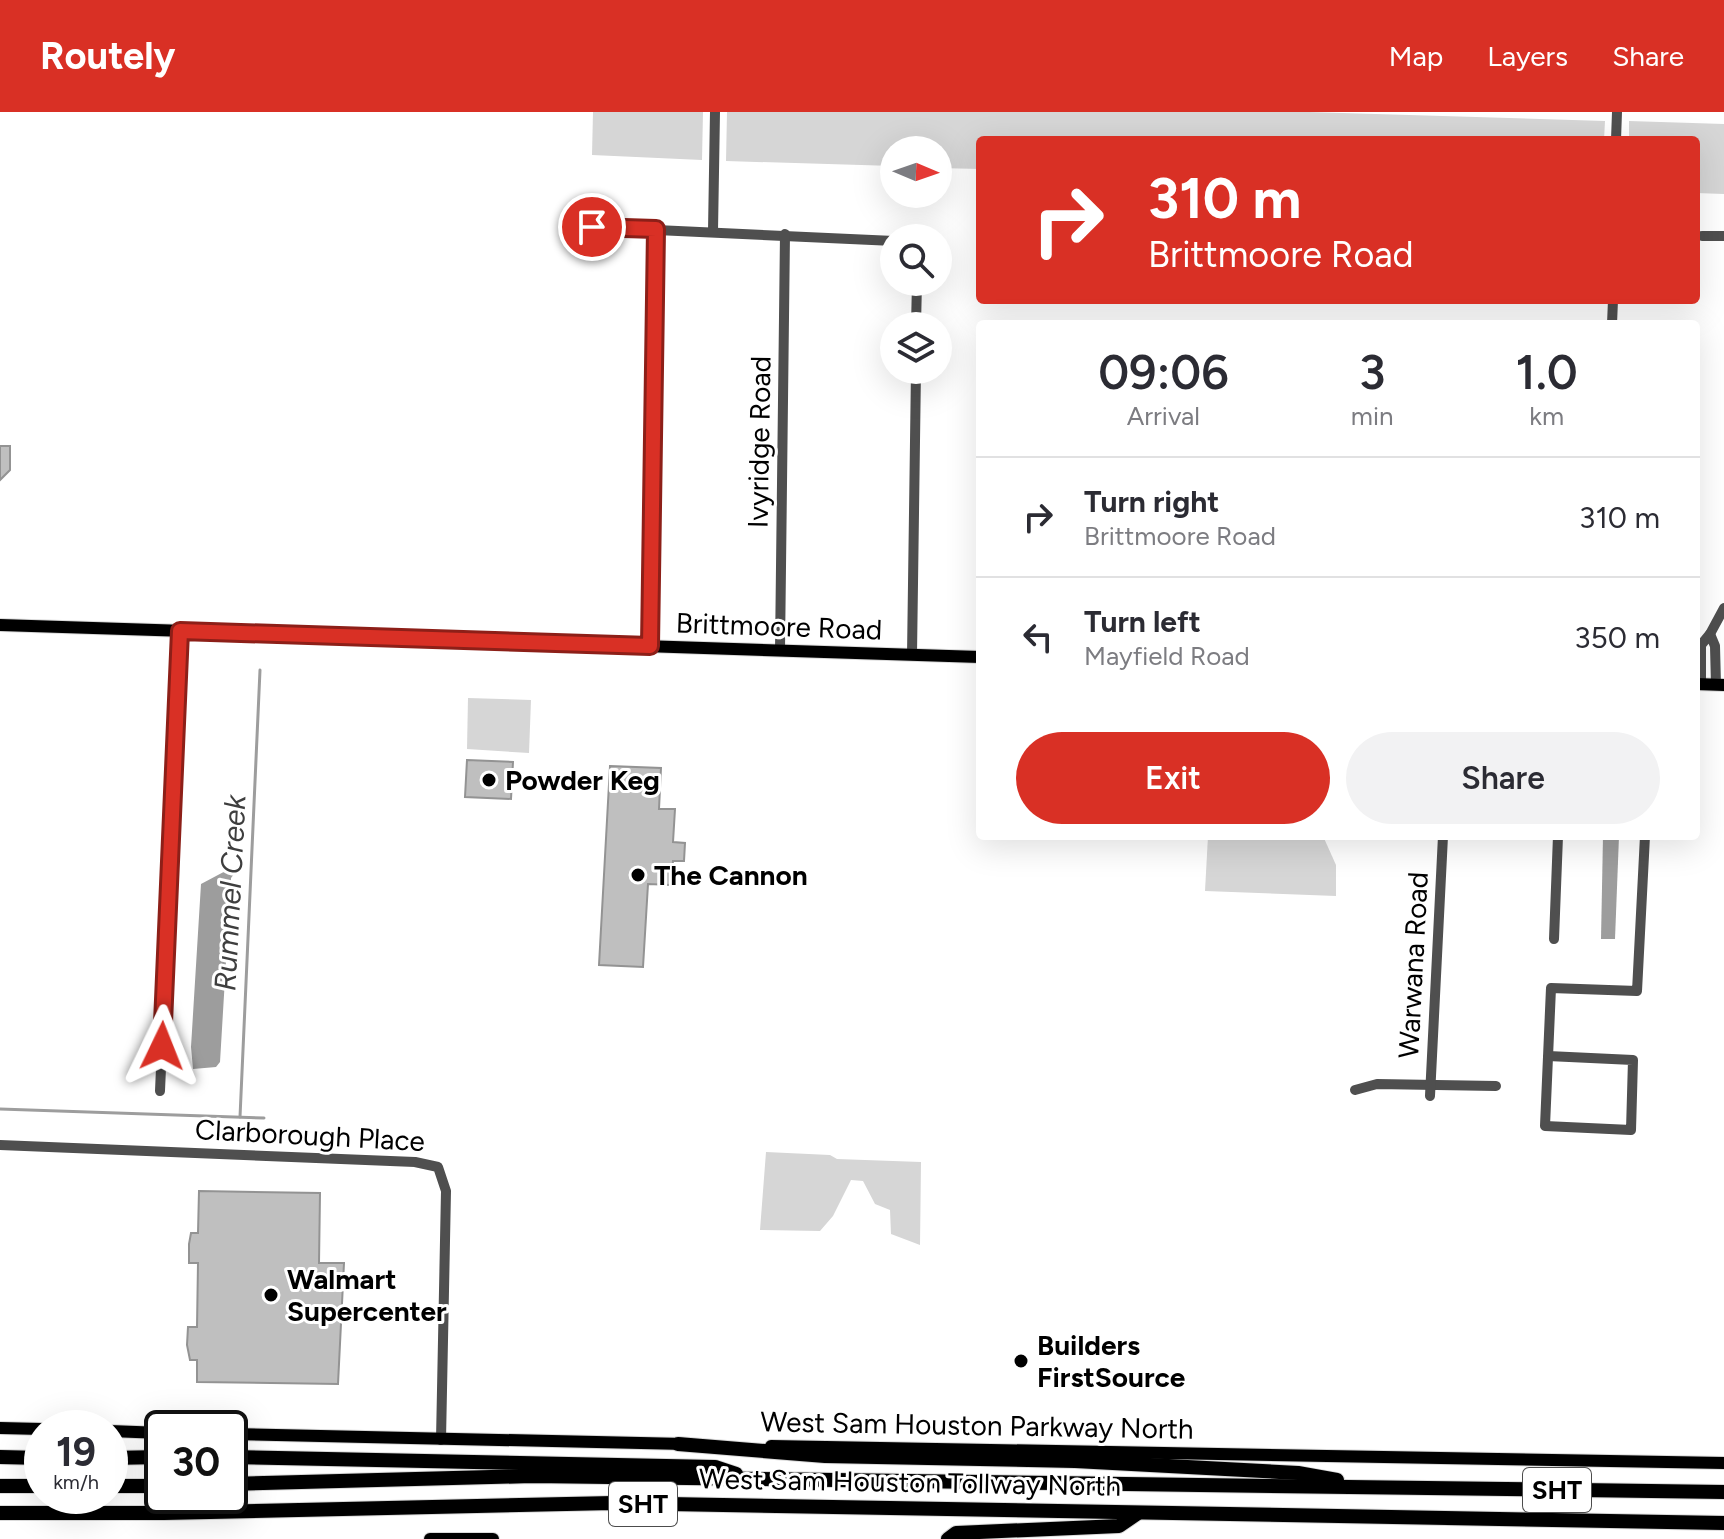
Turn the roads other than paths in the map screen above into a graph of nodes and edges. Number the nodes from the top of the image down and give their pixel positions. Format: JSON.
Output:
{"nodes":[{"id":1,"x":715,"y":112,"type":"edge"},
{"id":2,"x":1617,"y":112,"type":"edge"},
{"id":3,"x":1616,"y":136,"type":"edge"},
{"id":4,"x":592,"y":227,"type":"dead end"},
{"id":5,"x":656,"y":229,"type":"junction"},
{"id":6,"x":713,"y":231,"type":"junction"},
{"id":7,"x":785,"y":234,"type":"junction"},
{"id":8,"x":1702,"y":236,"type":"dead end"},
{"id":9,"x":1724,"y":236,"type":"edge"},
{"id":10,"x":880,"y":240,"type":"edge"},
{"id":11,"x":916,"y":384,"type":"edge"},
{"id":12,"x":1724,"y":608,"type":"edge"},
{"id":13,"x":0,"y":625,"type":"edge"},
{"id":14,"x":180,"y":631,"type":"junction"},
{"id":15,"x":1710,"y":634,"type":"junction"},
{"id":16,"x":650,"y":646,"type":"junction"},
{"id":17,"x":780,"y":650,"type":"junction"},
{"id":18,"x":912,"y":655,"type":"junction"},
{"id":19,"x":976,"y":657,"type":"edge"},
{"id":20,"x":1700,"y":664,"type":"edge"},
{"id":21,"x":1700,"y":684,"type":"edge"},
{"id":22,"x":1720,"y":685,"type":"edge"},
{"id":23,"x":1443,"y":840,"type":"edge"},
{"id":24,"x":1558,"y":840,"type":"edge"},
{"id":25,"x":1645,"y":840,"type":"edge"},
{"id":26,"x":1554,"y":939,"type":"dead end"},
{"id":27,"x":1548,"y":1056,"type":"junction"},
{"id":28,"x":1496,"y":1086,"type":"dead end"},
{"id":29,"x":1355,"y":1090,"type":"dead end"},
{"id":30,"x":1430,"y":1090,"type":"junction"},
{"id":31,"x":160,"y":1091,"type":"dead end"},
{"id":32,"x":0,"y":1145,"type":"edge"},
{"id":33,"x":0,"y":1428,"type":"edge"},
{"id":34,"x":24,"y":1429,"type":"edge"},
{"id":35,"x":248,"y":1435,"type":"edge"},
{"id":36,"x":441,"y":1440,"type":"junction"},
{"id":37,"x":678,"y":1444,"type":"junction"},
{"id":38,"x":0,"y":1457,"type":"edge"},
{"id":39,"x":248,"y":1457,"type":"edge"},
{"id":40,"x":24,"y":1458,"type":"edge"},
{"id":41,"x":1724,"y":1463,"type":"edge"},
{"id":42,"x":747,"y":1478,"type":"junction"},
{"id":43,"x":248,"y":1484,"type":"edge"},
{"id":44,"x":0,"y":1486,"type":"edge"},
{"id":45,"x":24,"y":1486,"type":"edge"},
{"id":46,"x":1389,"y":1488,"type":"junction"},
{"id":47,"x":1724,"y":1492,"type":"edge"},
{"id":48,"x":0,"y":1513,"type":"edge"},
{"id":49,"x":1138,"y":1513,"type":"junction"},
{"id":50,"x":1724,"y":1523,"type":"edge"},
{"id":51,"x":430,"y":1539,"type":"edge"},
{"id":52,"x":493,"y":1539,"type":"edge"},
{"id":53,"x":948,"y":1539,"type":"edge"}],
"edges":[{"from":1,"to":6,"type":"street"},
{"from":2,"to":3,"type":"street"},
{"from":4,"to":5,"type":"street"},
{"from":5,"to":6,"type":"street"},
{"from":5,"to":16,"type":"street"},
{"from":6,"to":7,"type":"street"},
{"from":7,"to":10,"type":"street"},
{"from":7,"to":17,"type":"street","name":"Ivyridge Road"},
{"from":8,"to":9,"type":"street"},
{"from":11,"to":18,"type":"street"},
{"from":12,"to":15,"type":"street"},
{"from":13,"to":14,"type":"main road","name":"Brittmoore Road"},
{"from":14,"to":16,"type":"main road","name":"Brittmoore Road"},
{"from":14,"to":31,"type":"street"},
{"from":15,"to":20,"type":"street"},
{"from":15,"to":22,"type":"street"},
{"from":16,"to":17,"type":"main road","name":"Brittmoore Road"},
{"from":17,"to":18,"type":"main road","name":"Brittmoore Road"},
{"from":18,"to":19,"type":"main road","name":"Brittmoore Road"},
{"from":21,"to":22,"type":"main road"},
{"from":23,"to":30,"type":"street","name":"Warwana Road"},
{"from":24,"to":26,"type":"street"},
{"from":25,"to":27,"type":"street"},
{"from":27,"to":27,"type":"street"},
{"from":28,"to":30,"type":"street"},
{"from":29,"to":30,"type":"street"},
{"from":32,"to":36,"type":"street","name":"Clarborough Place"},
{"from":33,"to":34,"type":"main road"},
{"from":35,"to":36,"type":"main road","name":"West Sam Houston Parkway North"},
{"from":36,"to":37,"type":"main road","name":"West Sam Houston Parkway North"},
{"from":37,"to":41,"type":"main road","name":"West Sam Houston Parkway North"},
{"from":37,"to":46,"type":"highway"},
{"from":38,"to":40,"type":"highway"},
{"from":39,"to":42,"type":"highway"},
{"from":42,"to":43,"type":"highway","name":"West Sam Houston Tollway North","number":"SHT"},
{"from":42,"to":46,"type":"highway","name":"West Sam Houston Tollway North","number":"SHT"},
{"from":44,"to":45,"type":"highway"},
{"from":46,"to":47,"type":"highway","name":"West Sam Houston Tollway North","number":"SHT"},
{"from":48,"to":49,"type":"highway","name":"West Sam Houston Tollway North","number":"SHT"},
{"from":49,"to":50,"type":"highway","name":"West Sam Houston Tollway North","number":"SHT"},
{"from":49,"to":53,"type":"highway"},
{"from":51,"to":52,"type":"main road"}]}
